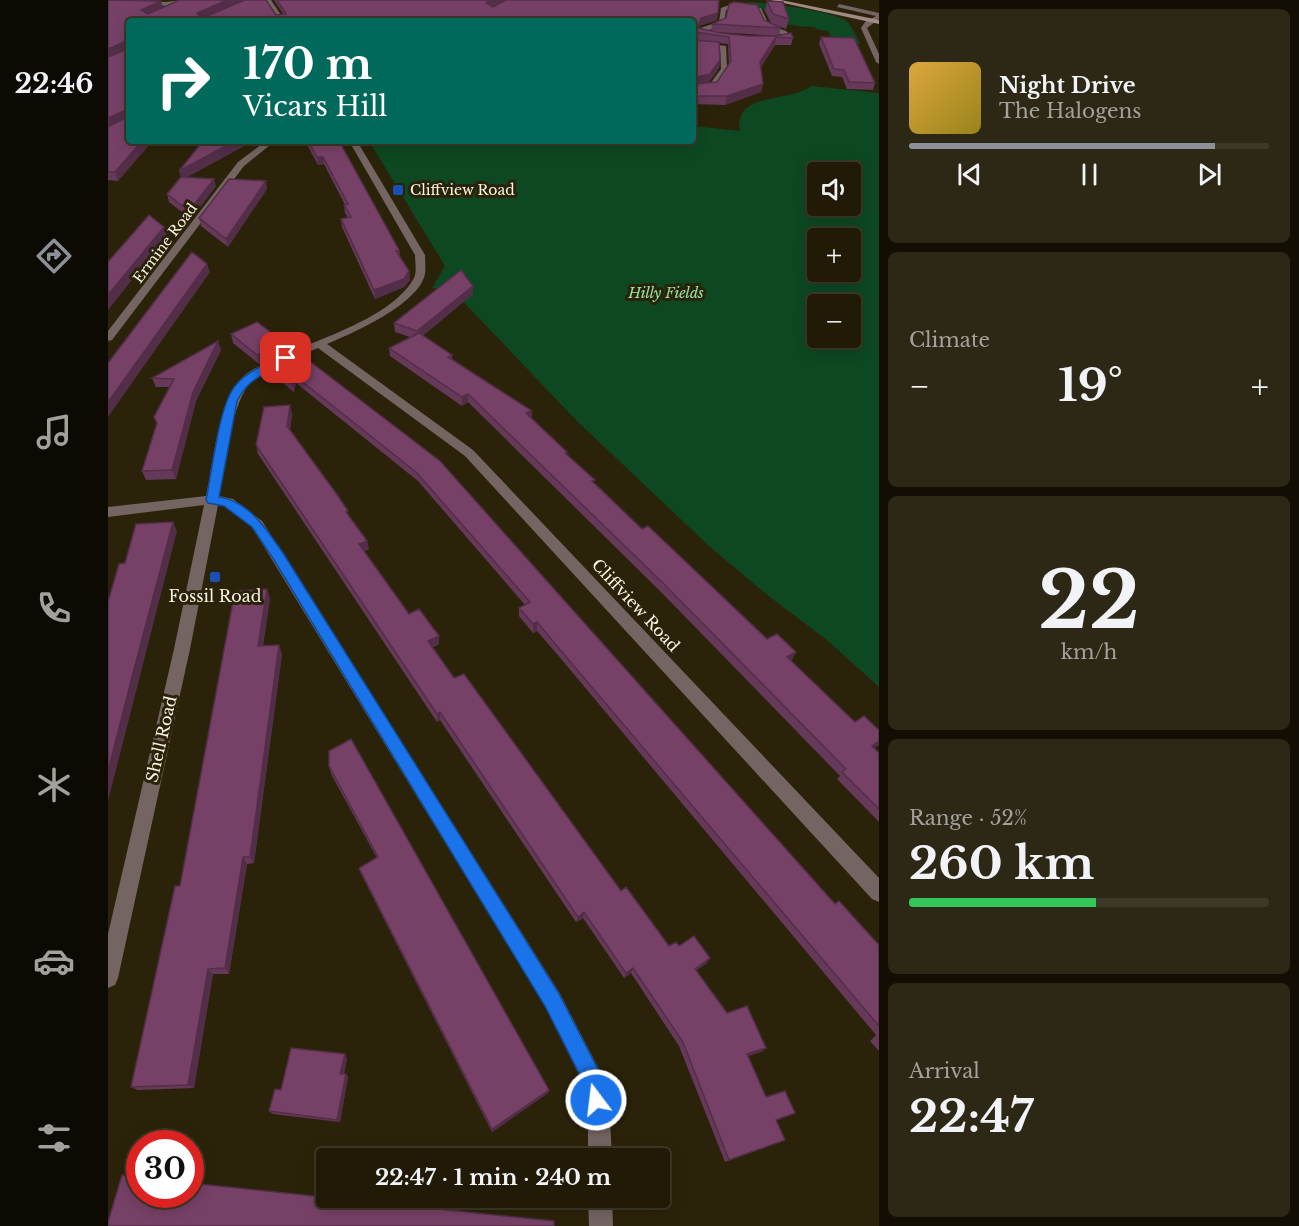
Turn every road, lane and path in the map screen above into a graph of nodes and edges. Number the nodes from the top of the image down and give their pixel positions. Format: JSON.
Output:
{"nodes":[{"id":1,"x":141,"y":0,"type":"edge"},
{"id":2,"x":182,"y":0,"type":"edge"},
{"id":3,"x":192,"y":0,"type":"edge"},
{"id":4,"x":268,"y":0,"type":"edge"},
{"id":5,"x":773,"y":0,"type":"edge"},
{"id":6,"x":742,"y":3,"type":"edge"},
{"id":7,"x":839,"y":6,"type":"dead end"},
{"id":8,"x":159,"y":14,"type":"edge"},
{"id":9,"x":280,"y":18,"type":"edge"},
{"id":10,"x":877,"y":19,"type":"edge"},
{"id":11,"x":696,"y":44,"type":"edge"},
{"id":12,"x":879,"y":62,"type":"edge"},
{"id":13,"x":696,"y":88,"type":"edge"},
{"id":14,"x":267,"y":144,"type":"edge"},
{"id":15,"x":355,"y":144,"type":"edge"},
{"id":16,"x":108,"y":338,"type":"edge"},
{"id":17,"x":318,"y":343,"type":"junction"},
{"id":18,"x":212,"y":500,"type":"junction"},
{"id":19,"x":108,"y":512,"type":"edge"},
{"id":20,"x":879,"y":892,"type":"edge"},
{"id":21,"x":108,"y":978,"type":"edge"},
{"id":22,"x":600,"y":1148,"type":"edge"},
{"id":23,"x":600,"y":1208,"type":"edge"},
{"id":24,"x":601,"y":1226,"type":"edge"}],
"edges":[{"from":1,"to":2,"type":"lane"},
{"from":3,"to":8,"type":"lane"},
{"from":4,"to":9,"type":"street"},
{"from":5,"to":10,"type":"main road"},
{"from":6,"to":6,"type":"street"},
{"from":7,"to":10,"type":"street"},
{"from":10,"to":12,"type":"street"},
{"from":11,"to":13,"type":"street"},
{"from":14,"to":16,"type":"street","name":"Ermine Road"},
{"from":15,"to":17,"type":"street","name":"Shell Road"},
{"from":17,"to":18,"type":"street","name":"Shell Road"},
{"from":17,"to":20,"type":"street","name":"Cliffview Road"},
{"from":18,"to":19,"type":"street"},
{"from":18,"to":21,"type":"street","name":"Shell Road"},
{"from":18,"to":22,"type":"street"},
{"from":23,"to":24,"type":"street"}]}
